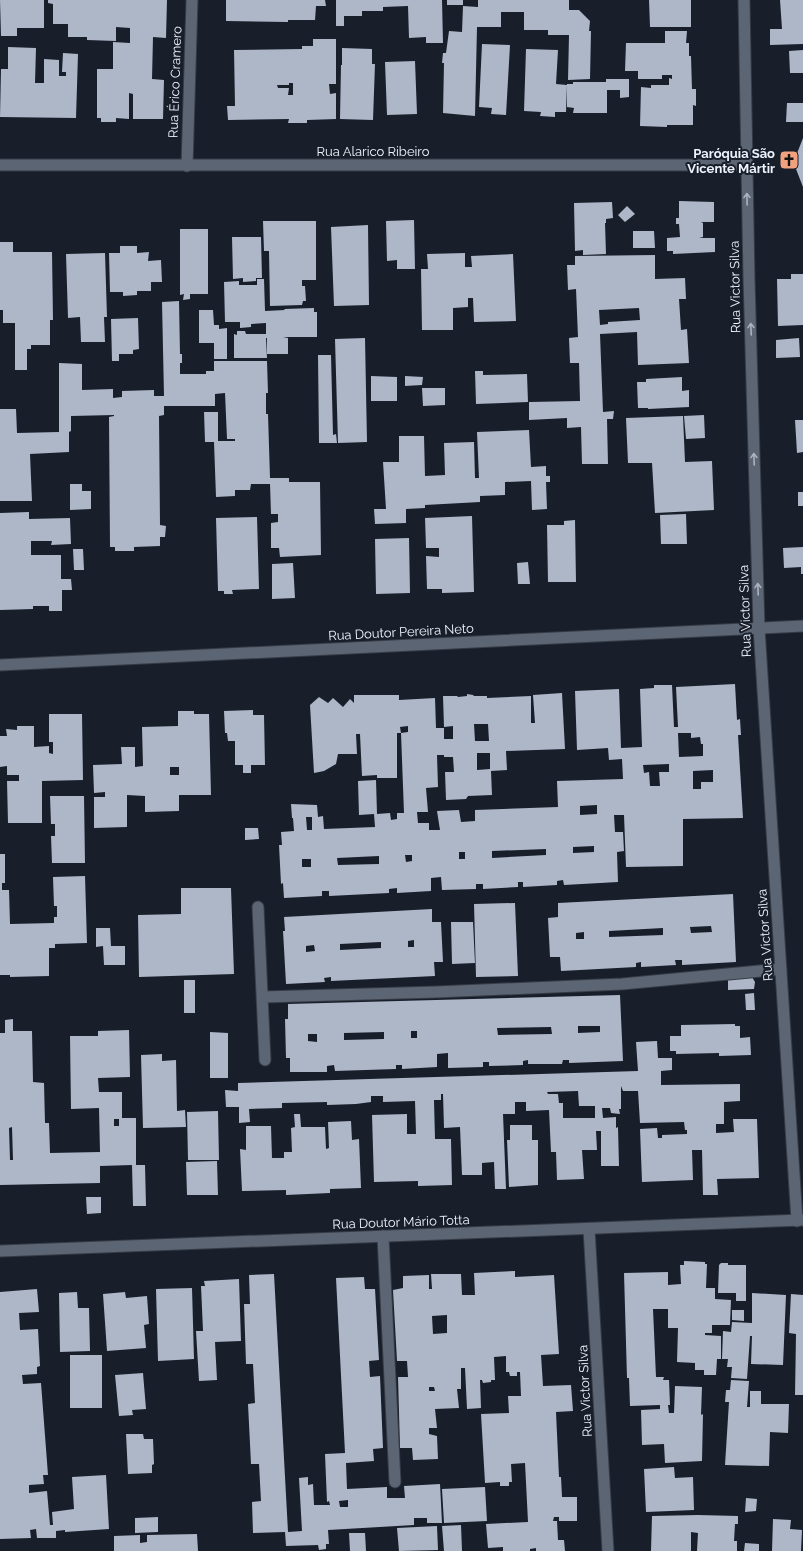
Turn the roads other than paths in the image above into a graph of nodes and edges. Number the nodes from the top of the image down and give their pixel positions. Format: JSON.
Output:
{"nodes":[{"id":1,"x":192,"y":0,"type":"edge"},
{"id":2,"x":744,"y":0,"type":"edge"},
{"id":3,"x":0,"y":165,"type":"edge"},
{"id":4,"x":747,"y":165,"type":"junction"},
{"id":5,"x":187,"y":166,"type":"junction"},
{"id":6,"x":803,"y":626,"type":"edge"},
{"id":7,"x":759,"y":628,"type":"junction"},
{"id":8,"x":0,"y":665,"type":"edge"},
{"id":9,"x":258,"y":906,"type":"dead end"},
{"id":10,"x":781,"y":969,"type":"junction"},
{"id":11,"x":263,"y":997,"type":"junction"},
{"id":12,"x":265,"y":1060,"type":"dead end"},
{"id":13,"x":800,"y":1220,"type":"edge"},
{"id":14,"x":589,"y":1229,"type":"junction"},
{"id":15,"x":383,"y":1236,"type":"junction"},
{"id":16,"x":0,"y":1251,"type":"edge"},
{"id":17,"x":395,"y":1482,"type":"dead end"},
{"id":18,"x":608,"y":1551,"type":"edge"}],
"edges":[{"from":1,"to":5,"type":"street","name":"Rua Érico Cramero"},
{"from":2,"to":4,"type":"street","name":"Rua Victor Silva"},
{"from":3,"to":5,"type":"street","name":"Rua Alarico Ribeiro"},
{"from":4,"to":5,"type":"street","name":"Rua Alarico Ribeiro"},
{"from":7,"to":4,"type":"street","name":"Rua Victor Silva","one_way":true},
{"from":6,"to":7,"type":"street","name":"Rua Doutor Pereira Neto"},
{"from":7,"to":8,"type":"street","name":"Rua Doutor Pereira Neto"},
{"from":7,"to":10,"type":"street","name":"Rua Victor Silva"},
{"from":9,"to":11,"type":"street"},
{"from":10,"to":11,"type":"street"},
{"from":10,"to":13,"type":"street","name":"Rua Victor Silva"},
{"from":11,"to":12,"type":"street"},
{"from":13,"to":14,"type":"street","name":"Rua Doutor Mário Totta"},
{"from":14,"to":15,"type":"street","name":"Rua Doutor Mário Totta"},
{"from":14,"to":18,"type":"street","name":"Rua Victor Silva"},
{"from":15,"to":16,"type":"street","name":"Rua Doutor Mário Totta"},
{"from":15,"to":17,"type":"street"}]}
